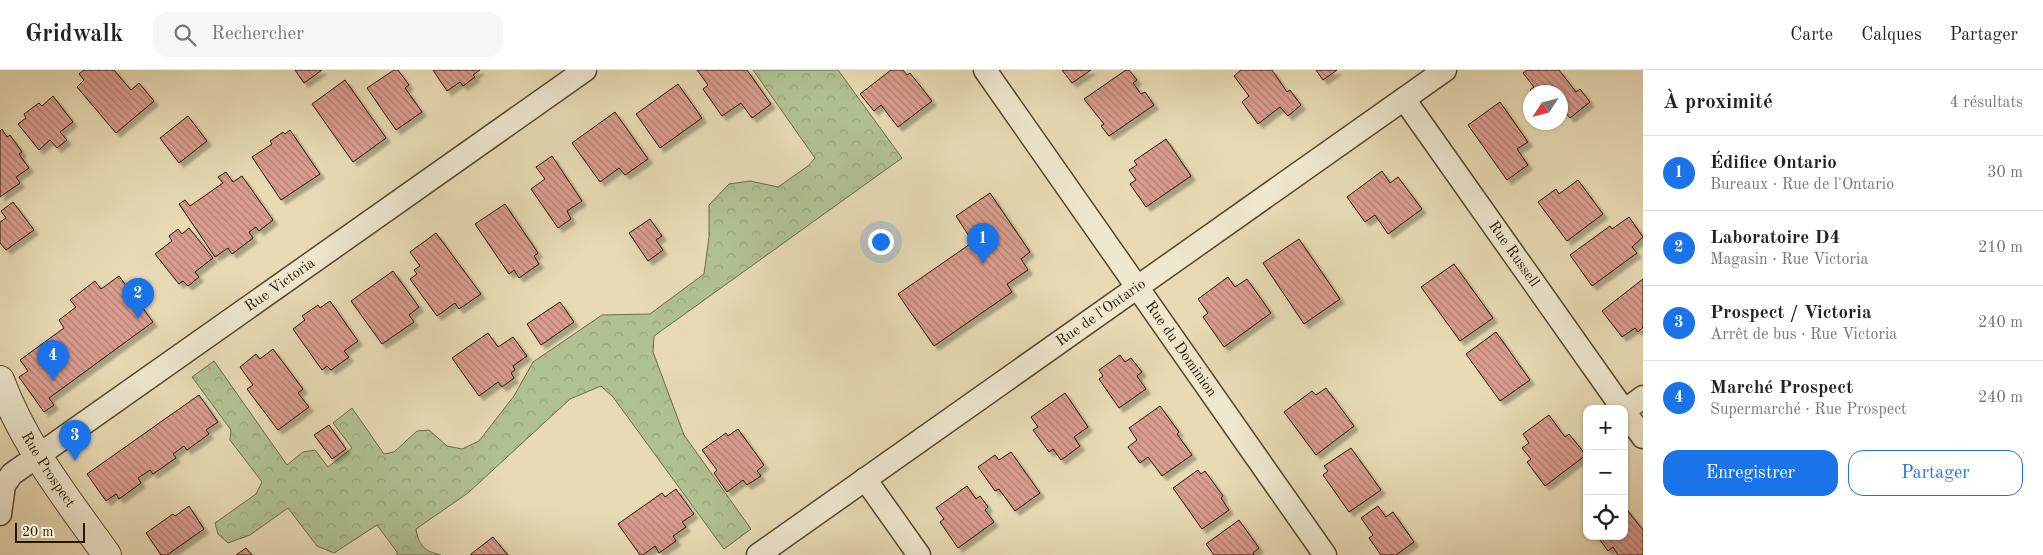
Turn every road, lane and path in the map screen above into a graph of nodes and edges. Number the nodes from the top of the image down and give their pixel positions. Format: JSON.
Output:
{"nodes":[{"id":1,"x":585,"y":70,"type":"edge"},
{"id":2,"x":985,"y":70,"type":"edge"},
{"id":3,"x":1445,"y":70,"type":"edge"},
{"id":4,"x":1404,"y":99,"type":"junction"},
{"id":5,"x":1138,"y":287,"type":"junction"},
{"id":6,"x":0,"y":380,"type":"edge"},
{"id":7,"x":1643,"y":397,"type":"edge"},
{"id":8,"x":1620,"y":405,"type":"edge"},
{"id":9,"x":1628,"y":407,"type":"edge"},
{"id":10,"x":1628,"y":416,"type":"edge"},
{"id":11,"x":1643,"y":438,"type":"edge"},
{"id":12,"x":36,"y":456,"type":"junction"},
{"id":13,"x":865,"y":480,"type":"junction"},
{"id":14,"x":0,"y":514,"type":"edge"},
{"id":15,"x":107,"y":555,"type":"edge"},
{"id":16,"x":758,"y":555,"type":"edge"},
{"id":17,"x":919,"y":555,"type":"edge"},
{"id":18,"x":1325,"y":555,"type":"edge"}],
"edges":[{"from":1,"to":12,"type":"street","name":"Rue Victoria"},
{"from":2,"to":5,"type":"street","name":"Rue du Dominion"},
{"from":3,"to":4,"type":"street","name":"Rue de l'Ontario"},
{"from":4,"to":5,"type":"street","name":"Rue de l'Ontario"},
{"from":4,"to":8,"type":"street","name":"Rue Russell"},
{"from":5,"to":13,"type":"street","name":"Rue de l'Ontario"},
{"from":5,"to":18,"type":"street","name":"Rue du Dominion"},
{"from":6,"to":12,"type":"street","name":"Rue Prospect"},
{"from":7,"to":9,"type":"street"},
{"from":10,"to":11,"type":"street","name":"Rue Russell"},
{"from":12,"to":14,"type":"street","name":"Rue Victoria"},
{"from":12,"to":15,"type":"street","name":"Rue Prospect"},
{"from":13,"to":16,"type":"street","name":"Rue de l'Ontario"},
{"from":13,"to":17,"type":"street"}]}
